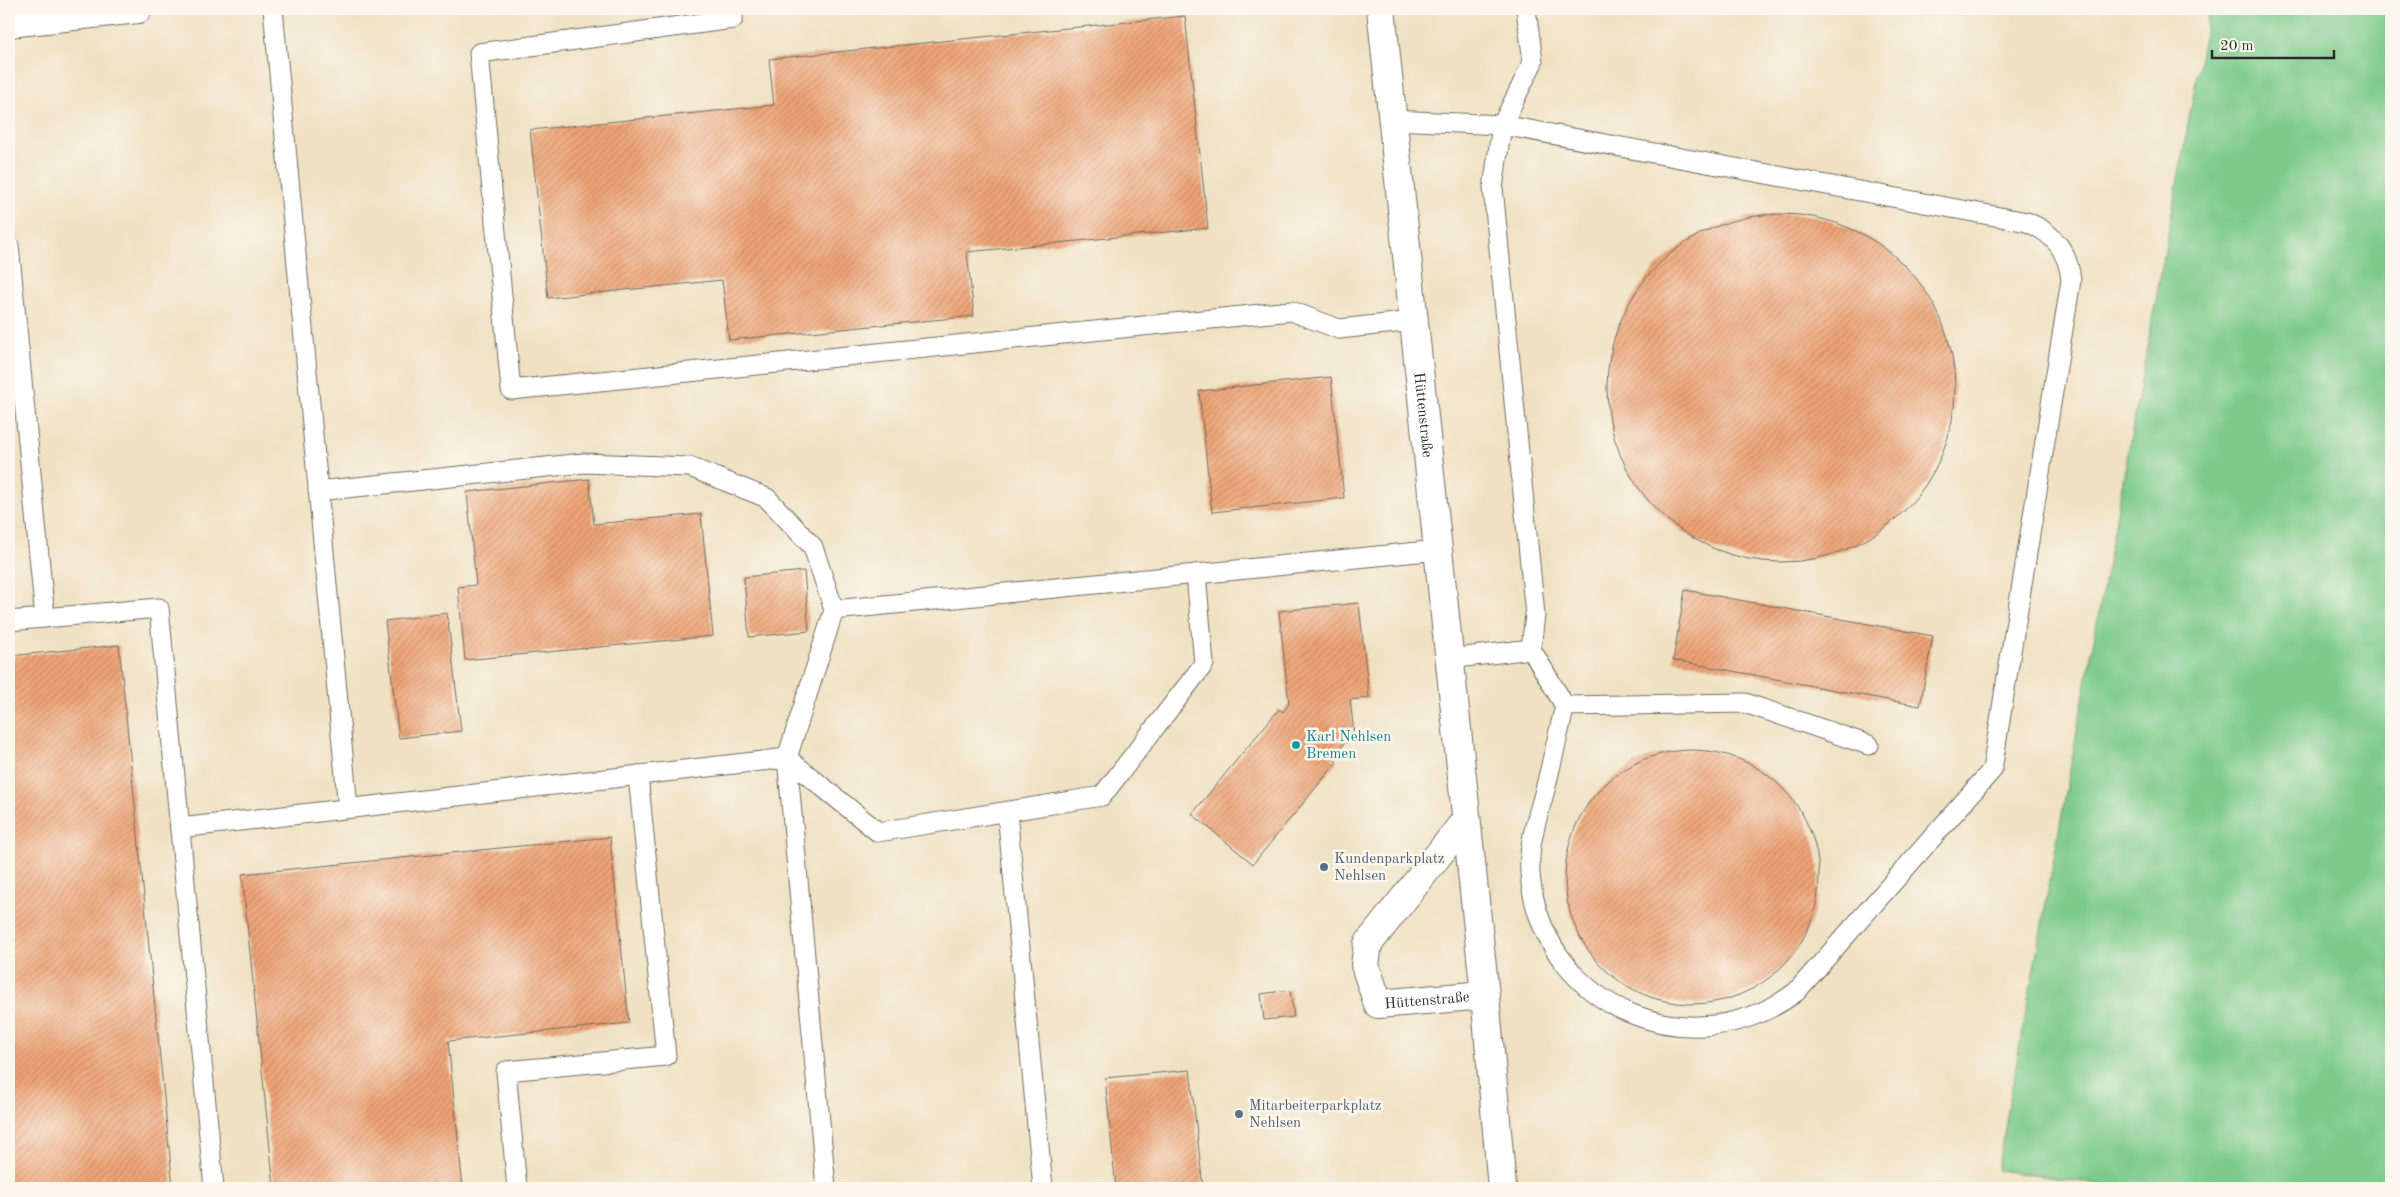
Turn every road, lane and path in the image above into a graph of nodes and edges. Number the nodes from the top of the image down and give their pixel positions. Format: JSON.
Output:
{"nodes":[{"id":1,"x":138,"y":9,"type":"edge"},
{"id":2,"x":273,"y":9,"type":"edge"},
{"id":3,"x":733,"y":9,"type":"edge"},
{"id":4,"x":1381,"y":9,"type":"edge"},
{"id":5,"x":1526,"y":9,"type":"edge"},
{"id":6,"x":9,"y":23,"type":"edge"},
{"id":7,"x":1393,"y":120,"type":"junction"},
{"id":8,"x":1502,"y":125,"type":"junction"},
{"id":9,"x":9,"y":245,"type":"edge"},
{"id":10,"x":1414,"y":321,"type":"junction"},
{"id":11,"x":318,"y":491,"type":"junction"},
{"id":12,"x":1438,"y":550,"type":"junction"},
{"id":13,"x":1196,"y":574,"type":"junction"},
{"id":14,"x":834,"y":610,"type":"junction"},
{"id":15,"x":45,"y":618,"type":"junction"},
{"id":16,"x":9,"y":622,"type":"edge"},
{"id":17,"x":1531,"y":649,"type":"junction"},
{"id":18,"x":1449,"y":659,"type":"junction"},
{"id":19,"x":1565,"y":706,"type":"junction"},
{"id":20,"x":1869,"y":745,"type":"dead end"},
{"id":21,"x":787,"y":758,"type":"junction"},
{"id":22,"x":638,"y":775,"type":"junction"},
{"id":23,"x":348,"y":808,"type":"junction"},
{"id":24,"x":1007,"y":812,"type":"junction"},
{"id":25,"x":1466,"y":821,"type":"junction"},
{"id":26,"x":180,"y":828,"type":"junction"},
{"id":27,"x":1485,"y":995,"type":"junction"},
{"id":28,"x":214,"y":1188,"type":"edge"},
{"id":29,"x":517,"y":1188,"type":"edge"},
{"id":30,"x":826,"y":1188,"type":"edge"},
{"id":31,"x":1043,"y":1188,"type":"edge"},
{"id":32,"x":1502,"y":1188,"type":"edge"}],
"edges":[{"from":1,"to":6,"type":"street"},
{"from":2,"to":11,"type":"lane"},
{"from":3,"to":10,"type":"lane"},
{"from":4,"to":7,"type":"street","name":"Hüttenstraße"},
{"from":5,"to":8,"type":"lane"},
{"from":7,"to":8,"type":"lane"},
{"from":7,"to":10,"type":"street","name":"Hüttenstraße"},
{"from":8,"to":17,"type":"lane"},
{"from":8,"to":19,"type":"lane"},
{"from":9,"to":15,"type":"lane"},
{"from":10,"to":12,"type":"street","name":"Hüttenstraße"},
{"from":11,"to":14,"type":"lane"},
{"from":11,"to":23,"type":"lane"},
{"from":12,"to":13,"type":"lane"},
{"from":12,"to":18,"type":"street","name":"Hüttenstraße"},
{"from":13,"to":14,"type":"lane"},
{"from":13,"to":24,"type":"lane"},
{"from":14,"to":21,"type":"lane"},
{"from":15,"to":16,"type":"lane"},
{"from":15,"to":26,"type":"lane"},
{"from":17,"to":18,"type":"lane"},
{"from":17,"to":19,"type":"lane"},
{"from":18,"to":25,"type":"street","name":"Hüttenstraße"},
{"from":19,"to":20,"type":"lane"},
{"from":21,"to":22,"type":"lane"},
{"from":21,"to":24,"type":"lane"},
{"from":21,"to":30,"type":"lane"},
{"from":22,"to":23,"type":"lane"},
{"from":22,"to":29,"type":"lane"},
{"from":23,"to":26,"type":"lane"},
{"from":24,"to":31,"type":"lane"},
{"from":25,"to":27,"type":"street","name":"Hüttenstraße"},
{"from":25,"to":27,"type":"street","name":"Hüttenstraße"},
{"from":26,"to":28,"type":"lane"},
{"from":27,"to":32,"type":"street","name":"Hüttenstraße"}]}
